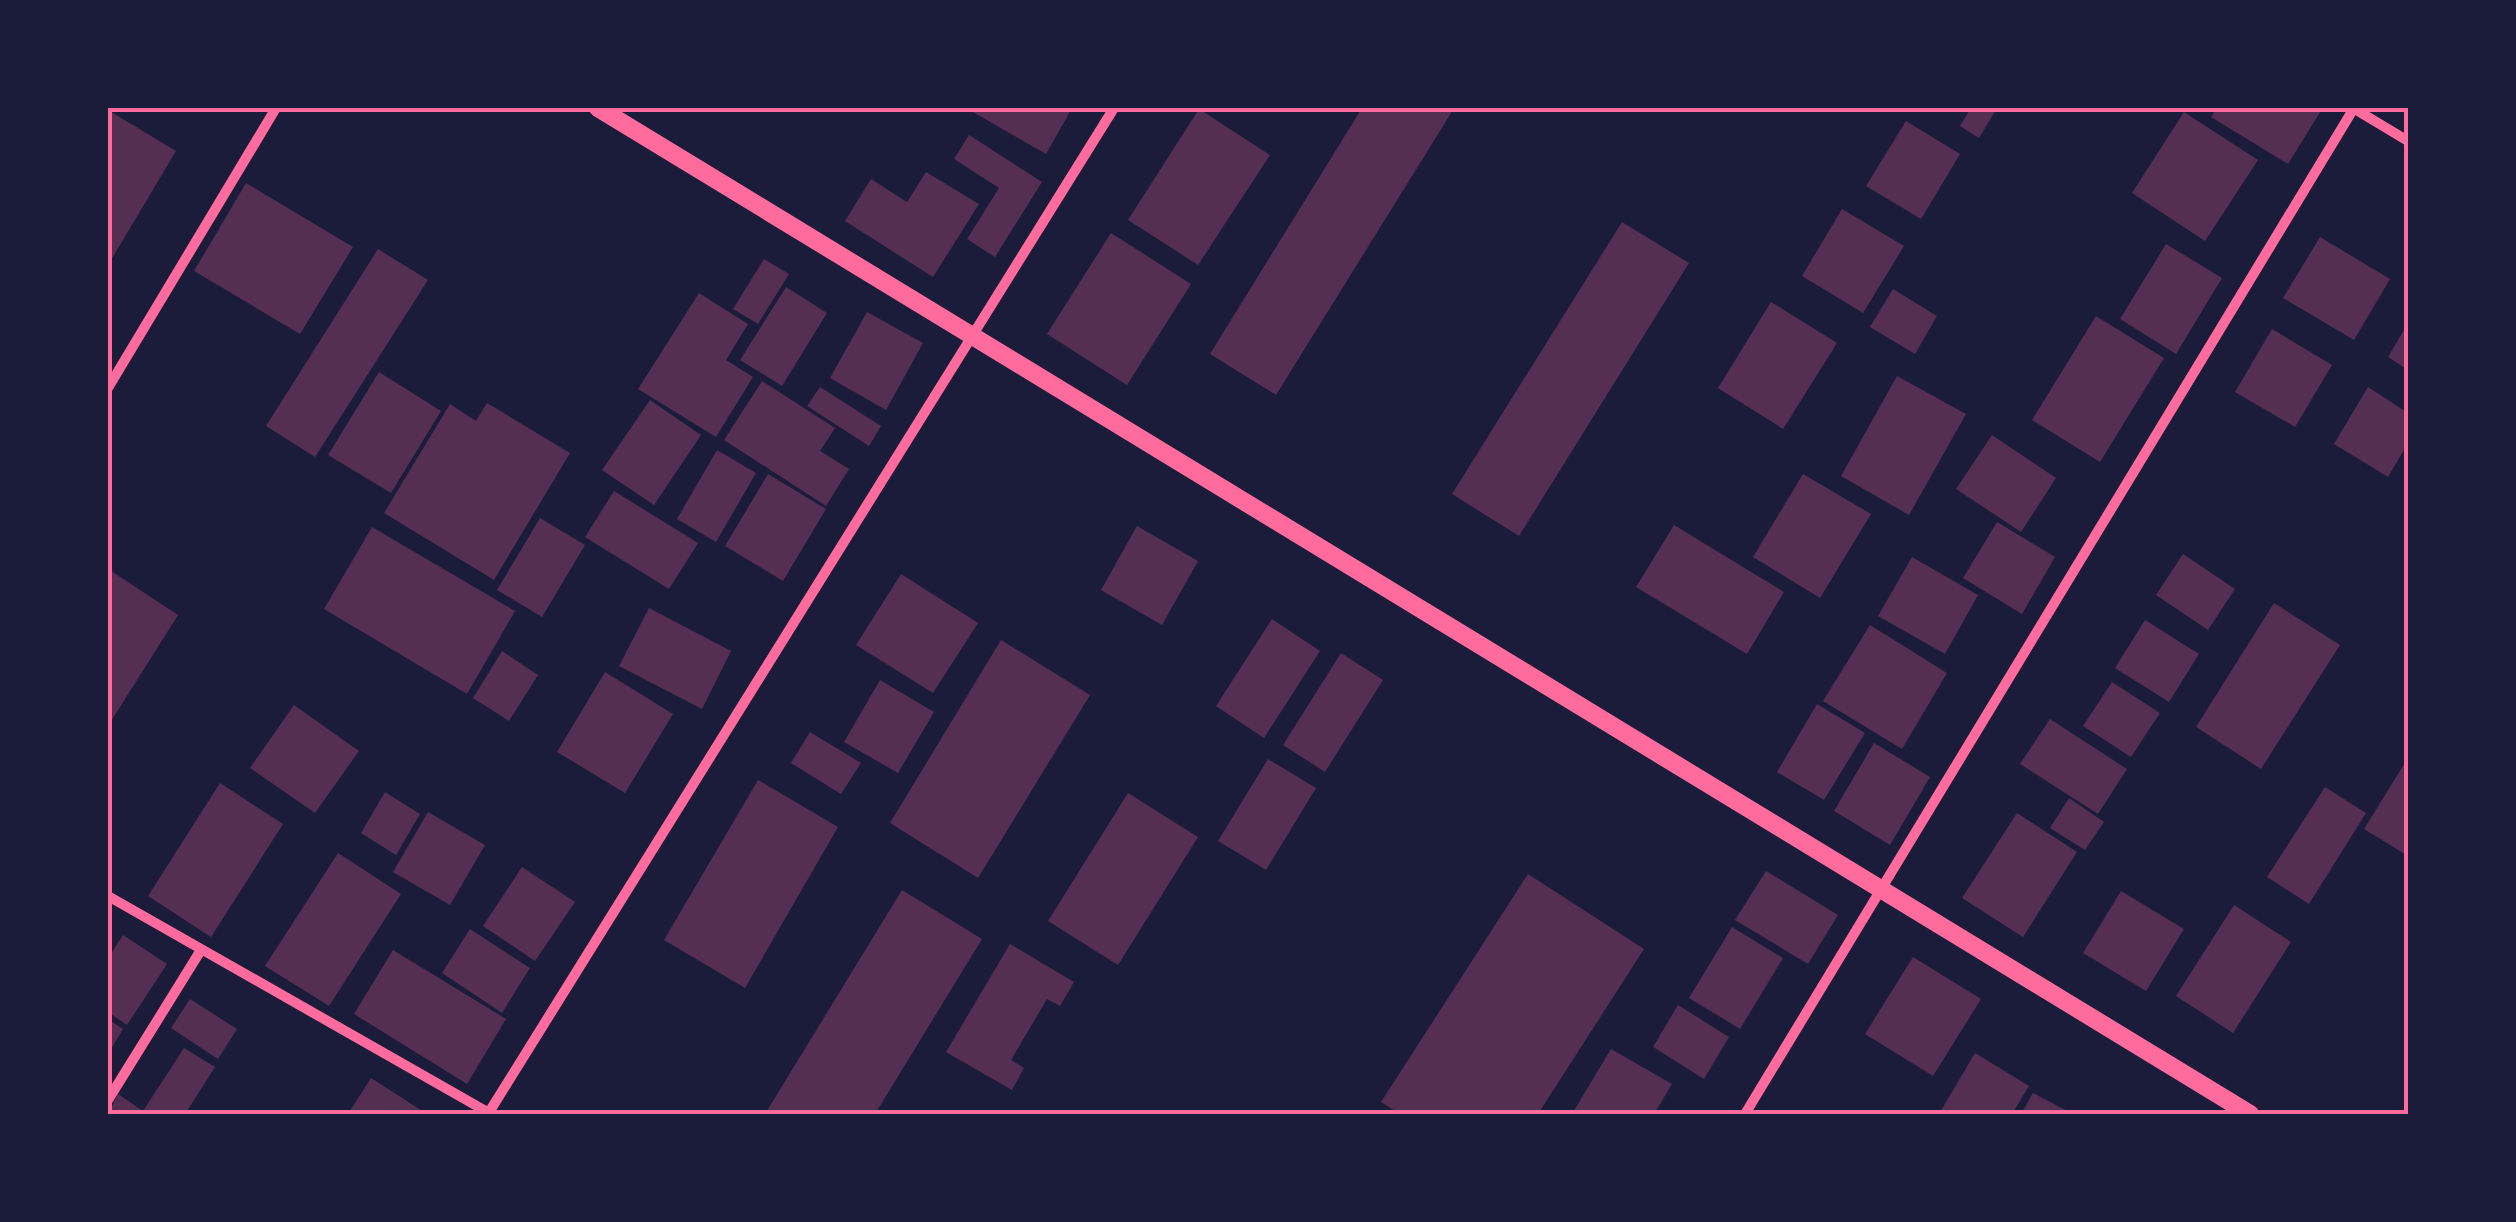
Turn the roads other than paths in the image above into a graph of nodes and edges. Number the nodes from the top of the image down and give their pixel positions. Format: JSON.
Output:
{"nodes":[{"id":1,"x":276,"y":108,"type":"edge"},
{"id":2,"x":598,"y":108,"type":"edge"},
{"id":3,"x":1114,"y":108,"type":"edge"},
{"id":4,"x":2353,"y":108,"type":"edge"},
{"id":5,"x":2408,"y":141,"type":"edge"},
{"id":6,"x":972,"y":338,"type":"junction"},
{"id":7,"x":108,"y":388,"type":"edge"},
{"id":8,"x":1878,"y":890,"type":"junction"},
{"id":9,"x":108,"y":896,"type":"edge"},
{"id":10,"x":201,"y":950,"type":"junction"},
{"id":11,"x":108,"y":1100,"type":"edge"},
{"id":12,"x":489,"y":1114,"type":"edge"},
{"id":13,"x":1745,"y":1114,"type":"edge"},
{"id":14,"x":2250,"y":1114,"type":"edge"}],
"edges":[{"from":1,"to":7,"type":"street"},
{"from":2,"to":6,"type":"street"},
{"from":3,"to":6,"type":"street"},
{"from":4,"to":5,"type":"street"},
{"from":4,"to":8,"type":"street"},
{"from":6,"to":8,"type":"street"},
{"from":6,"to":12,"type":"street"},
{"from":8,"to":13,"type":"street"},
{"from":8,"to":14,"type":"street"},
{"from":9,"to":10,"type":"street"},
{"from":10,"to":11,"type":"street"},
{"from":10,"to":12,"type":"street"}]}
